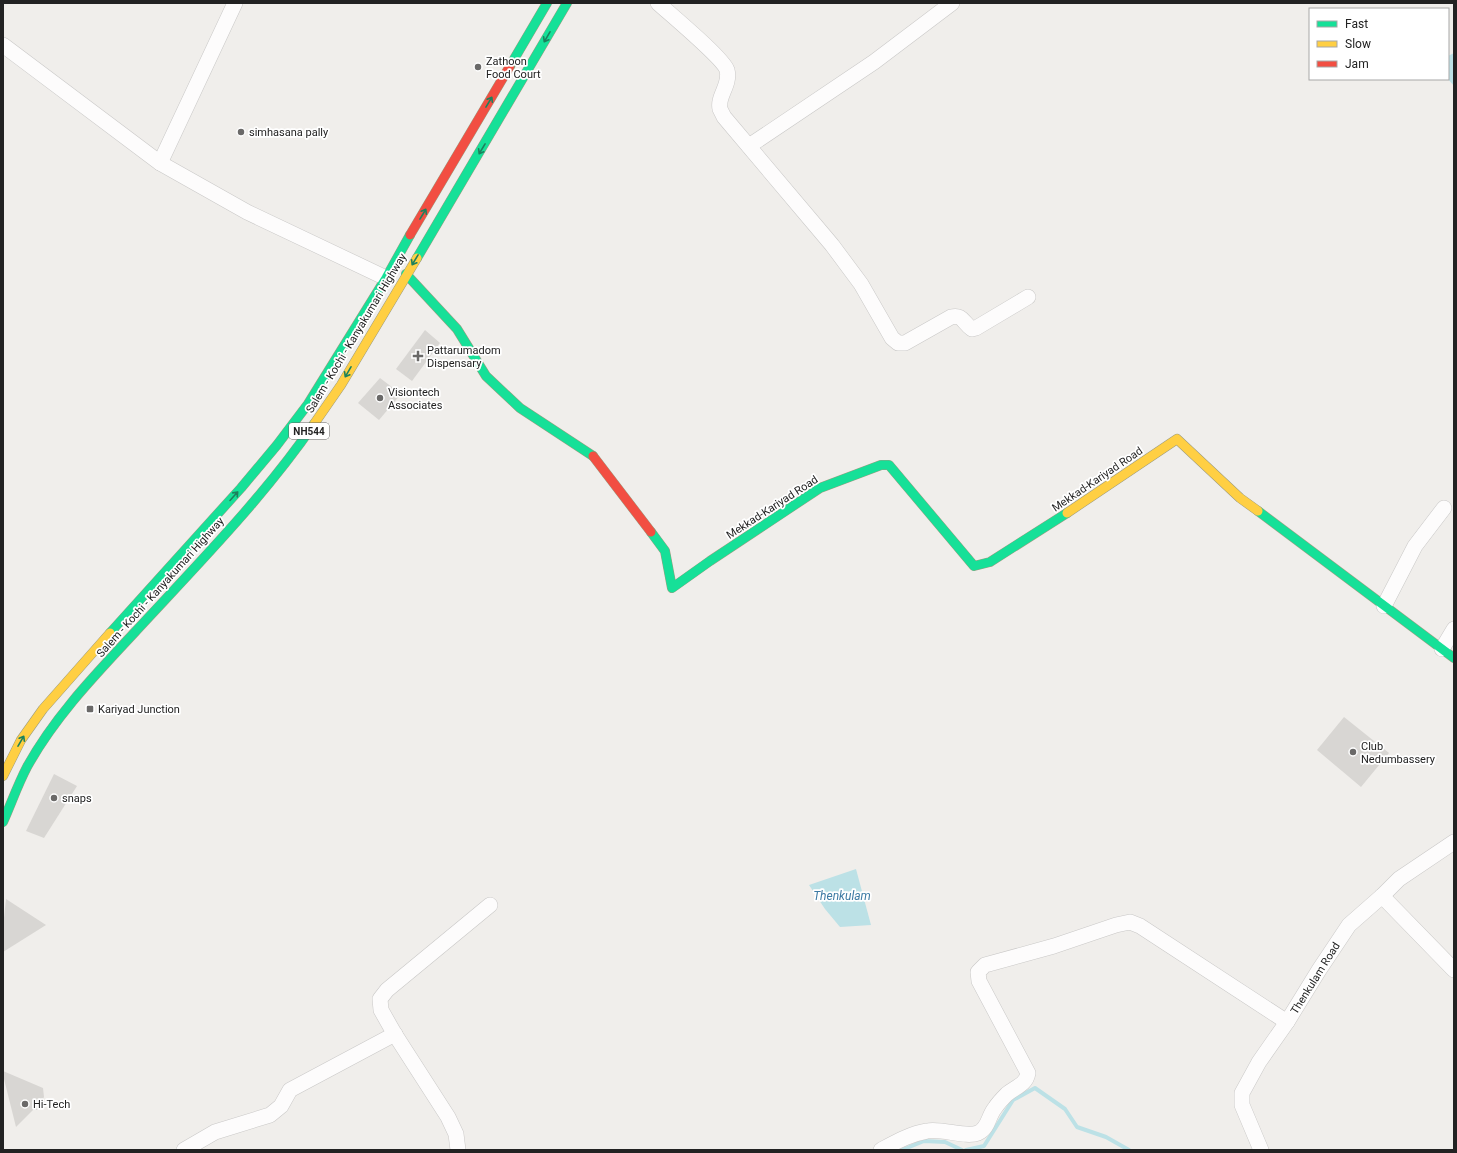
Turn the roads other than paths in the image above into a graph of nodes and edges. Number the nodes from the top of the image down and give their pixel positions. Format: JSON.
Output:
{"nodes":[{"id":1,"x":235,"y":3,"type":"edge"},
{"id":2,"x":547,"y":3,"type":"edge"},
{"id":3,"x":567,"y":3,"type":"edge"},
{"id":4,"x":658,"y":3,"type":"edge"},
{"id":5,"x":952,"y":3,"type":"edge"},
{"id":6,"x":3,"y":45,"type":"edge"},
{"id":7,"x":749,"y":146,"type":"junction"},
{"id":8,"x":160,"y":163,"type":"junction"},
{"id":9,"x":406,"y":274,"type":"junction"},
{"id":10,"x":386,"y":278,"type":"junction"},
{"id":11,"x":1028,"y":297,"type":"dead end"},
{"id":12,"x":1444,"y":508,"type":"dead end"},
{"id":13,"x":1384,"y":606,"type":"junction"},
{"id":14,"x":1454,"y":629,"type":"edge"},
{"id":15,"x":1442,"y":649,"type":"junction"},
{"id":16,"x":1454,"y":658,"type":"edge"},
{"id":17,"x":11,"y":758,"type":"junction"},
{"id":18,"x":3,"y":764,"type":"edge"},
{"id":19,"x":27,"y":767,"type":"junction"},
{"id":20,"x":3,"y":776,"type":"edge"},
{"id":21,"x":3,"y":822,"type":"edge"},
{"id":22,"x":1454,"y":842,"type":"edge"},
{"id":23,"x":1382,"y":896,"type":"junction"},
{"id":24,"x":490,"y":905,"type":"dead end"},
{"id":25,"x":1454,"y":970,"type":"edge"},
{"id":26,"x":1287,"y":1022,"type":"junction"},
{"id":27,"x":395,"y":1034,"type":"junction"},
{"id":28,"x":184,"y":1150,"type":"edge"},
{"id":29,"x":458,"y":1150,"type":"edge"},
{"id":30,"x":881,"y":1150,"type":"edge"},
{"id":31,"x":1262,"y":1150,"type":"edge"}],
"edges":[{"from":1,"to":8,"type":"street"},
{"from":10,"to":2,"type":"main road","name":"Salem - Kochi - Kanyakumari Highway","number":"NH544","one_way":true},
{"from":3,"to":9,"type":"main road","name":"Salem - Kochi - Kanyakumari Highway","number":"NH544","one_way":true},
{"from":4,"to":7,"type":"street"},
{"from":5,"to":7,"type":"street"},
{"from":6,"to":8,"type":"street"},
{"from":7,"to":11,"type":"street"},
{"from":8,"to":10,"type":"street"},
{"from":9,"to":13,"type":"main road","name":"Mekkad-Kariyad Road"},
{"from":9,"to":19,"type":"main road","name":"Salem - Kochi - Kanyakumari Highway","number":"NH544","one_way":true},
{"from":17,"to":10,"type":"main road","name":"Salem - Kochi - Kanyakumari Highway","number":"NH544","one_way":true},
{"from":12,"to":13,"type":"street"},
{"from":13,"to":15,"type":"main road"},
{"from":14,"to":15,"type":"street"},
{"from":15,"to":16,"type":"main road"},
{"from":17,"to":18,"type":"main road"},
{"from":17,"to":19,"type":"main road"},
{"from":17,"to":20,"type":"main road","name":"Salem - Kochi - Kanyakumari Highway","number":"NH544"},
{"from":19,"to":21,"type":"main road","name":"Salem - Kochi - Kanyakumari Highway","number":"NH544"},
{"from":22,"to":23,"type":"street","name":"Thenkulam Road"},
{"from":23,"to":25,"type":"street"},
{"from":23,"to":26,"type":"street","name":"Thenkulam Road"},
{"from":24,"to":27,"type":"street"},
{"from":26,"to":30,"type":"street"},
{"from":26,"to":31,"type":"street","name":"Thenkulam Road"},
{"from":27,"to":28,"type":"street"},
{"from":27,"to":29,"type":"street"}]}
